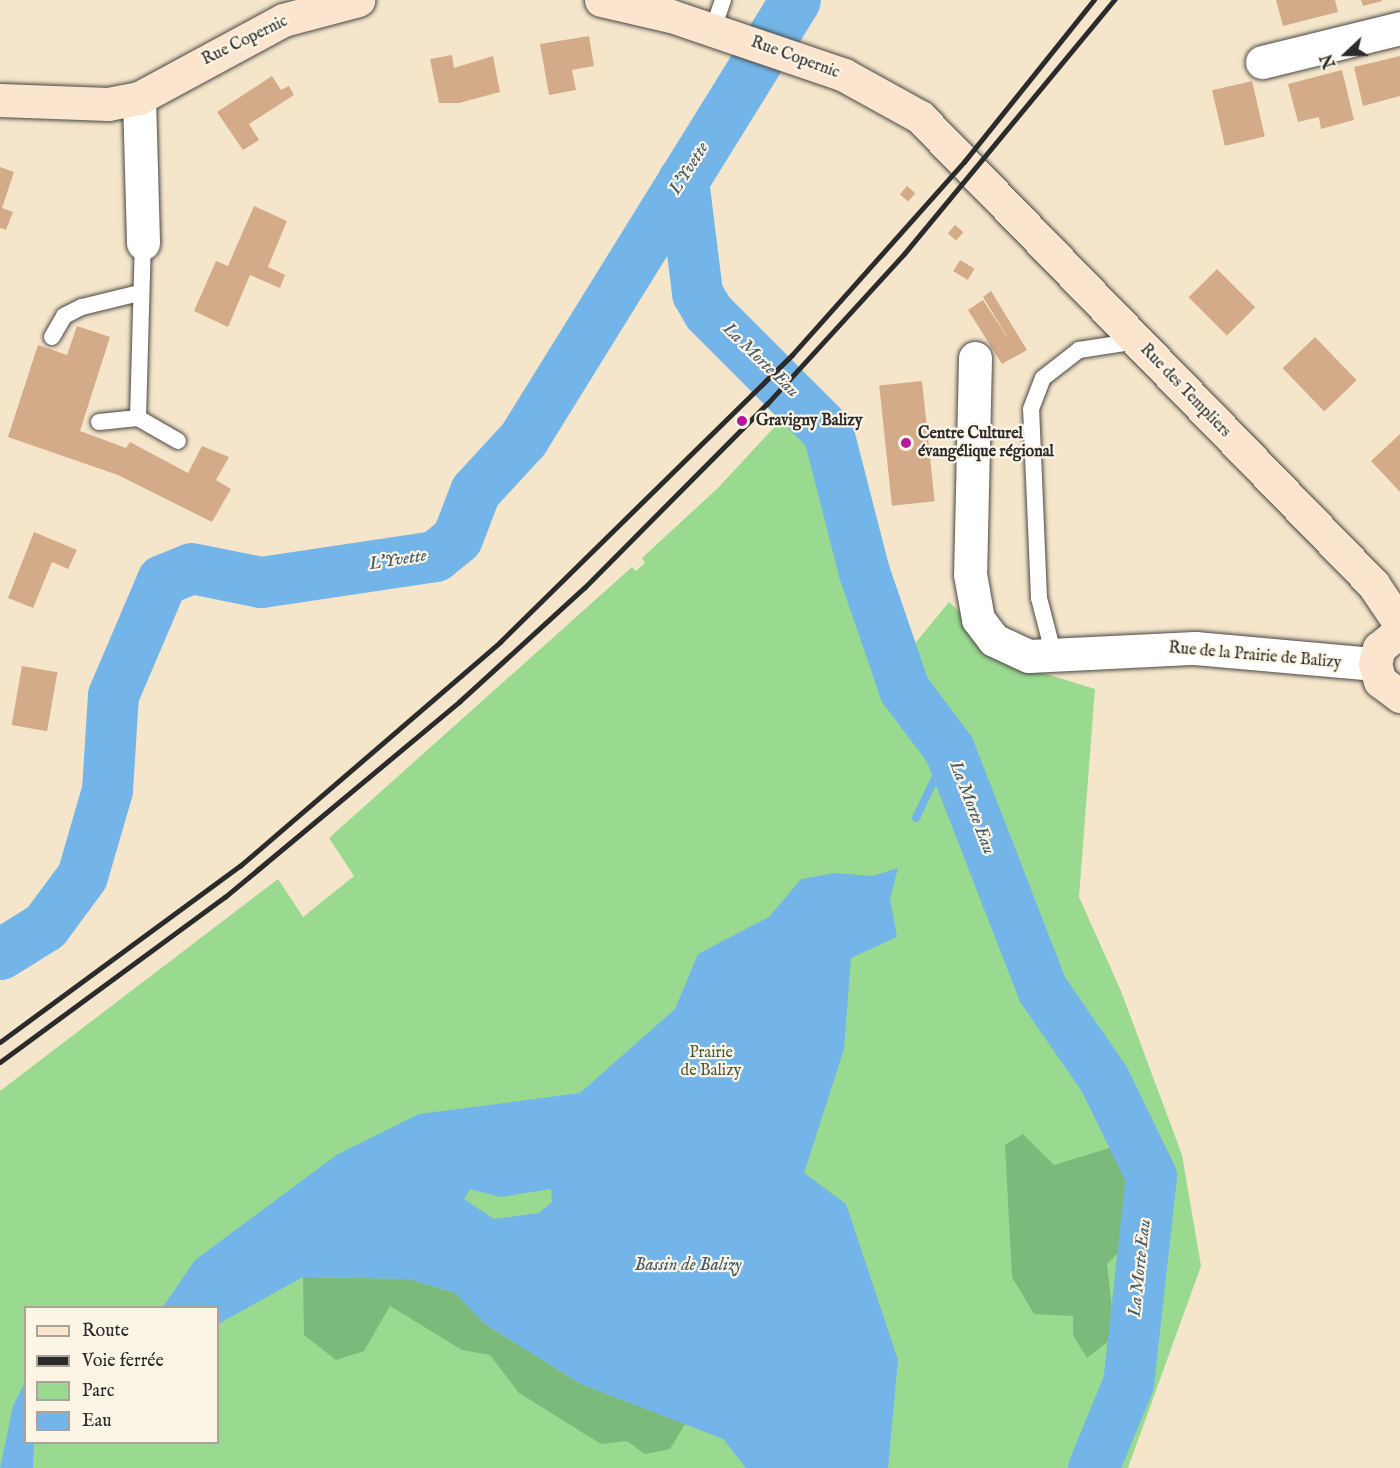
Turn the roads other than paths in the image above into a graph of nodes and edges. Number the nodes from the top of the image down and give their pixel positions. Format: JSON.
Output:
{"nodes":[{"id":1,"x":358,"y":0,"type":"edge"},
{"id":2,"x":601,"y":0,"type":"edge"},
{"id":3,"x":720,"y":21,"type":"edge"},
{"id":4,"x":1400,"y":28,"type":"edge"},
{"id":5,"x":1262,"y":62,"type":"dead end"},
{"id":6,"x":139,"y":98,"type":"junction"},
{"id":7,"x":0,"y":100,"type":"edge"},
{"id":8,"x":964,"y":162,"type":"joint"},
{"id":9,"x":143,"y":243,"type":"joint"},
{"id":10,"x":139,"y":293,"type":"junction"},
{"id":11,"x":52,"y":337,"type":"dead end"},
{"id":12,"x":1137,"y":341,"type":"junction"},
{"id":13,"x":975,"y":358,"type":"dead end"},
{"id":14,"x":138,"y":418,"type":"junction"},
{"id":15,"x":99,"y":422,"type":"dead end"},
{"id":16,"x":178,"y":441,"type":"dead end"},
{"id":17,"x":1400,"y":624,"type":"edge"},
{"id":18,"x":1400,"y":631,"type":"edge"},
{"id":19,"x":1054,"y":656,"type":"junction"},
{"id":20,"x":1375,"y":664,"type":"junction"},
{"id":21,"x":1400,"y":696,"type":"edge"}],
"edges":[{"from":1,"to":6,"type":"street","name":"Rue Copernic"},
{"from":2,"to":3,"type":"street","name":"Rue Copernic"},
{"from":3,"to":8,"type":"street","name":"Rue Copernic"},
{"from":4,"to":5,"type":"street"},
{"from":6,"to":7,"type":"street","name":"Rue Copernic"},
{"from":6,"to":9,"type":"street"},
{"from":8,"to":12,"type":"street","name":"Rue des Templiers"},
{"from":9,"to":10,"type":"lane"},
{"from":10,"to":11,"type":"lane"},
{"from":10,"to":14,"type":"lane"},
{"from":12,"to":17,"type":"street","name":"Rue des Templiers"},
{"from":12,"to":19,"type":"lane"},
{"from":13,"to":19,"type":"street","name":"Rue de la Prairie de Balizy"},
{"from":14,"to":15,"type":"lane"},
{"from":14,"to":16,"type":"lane"},
{"from":18,"to":20,"type":"street"},
{"from":19,"to":20,"type":"street","name":"Rue de la Prairie de Balizy"},
{"from":20,"to":21,"type":"street"}]}
